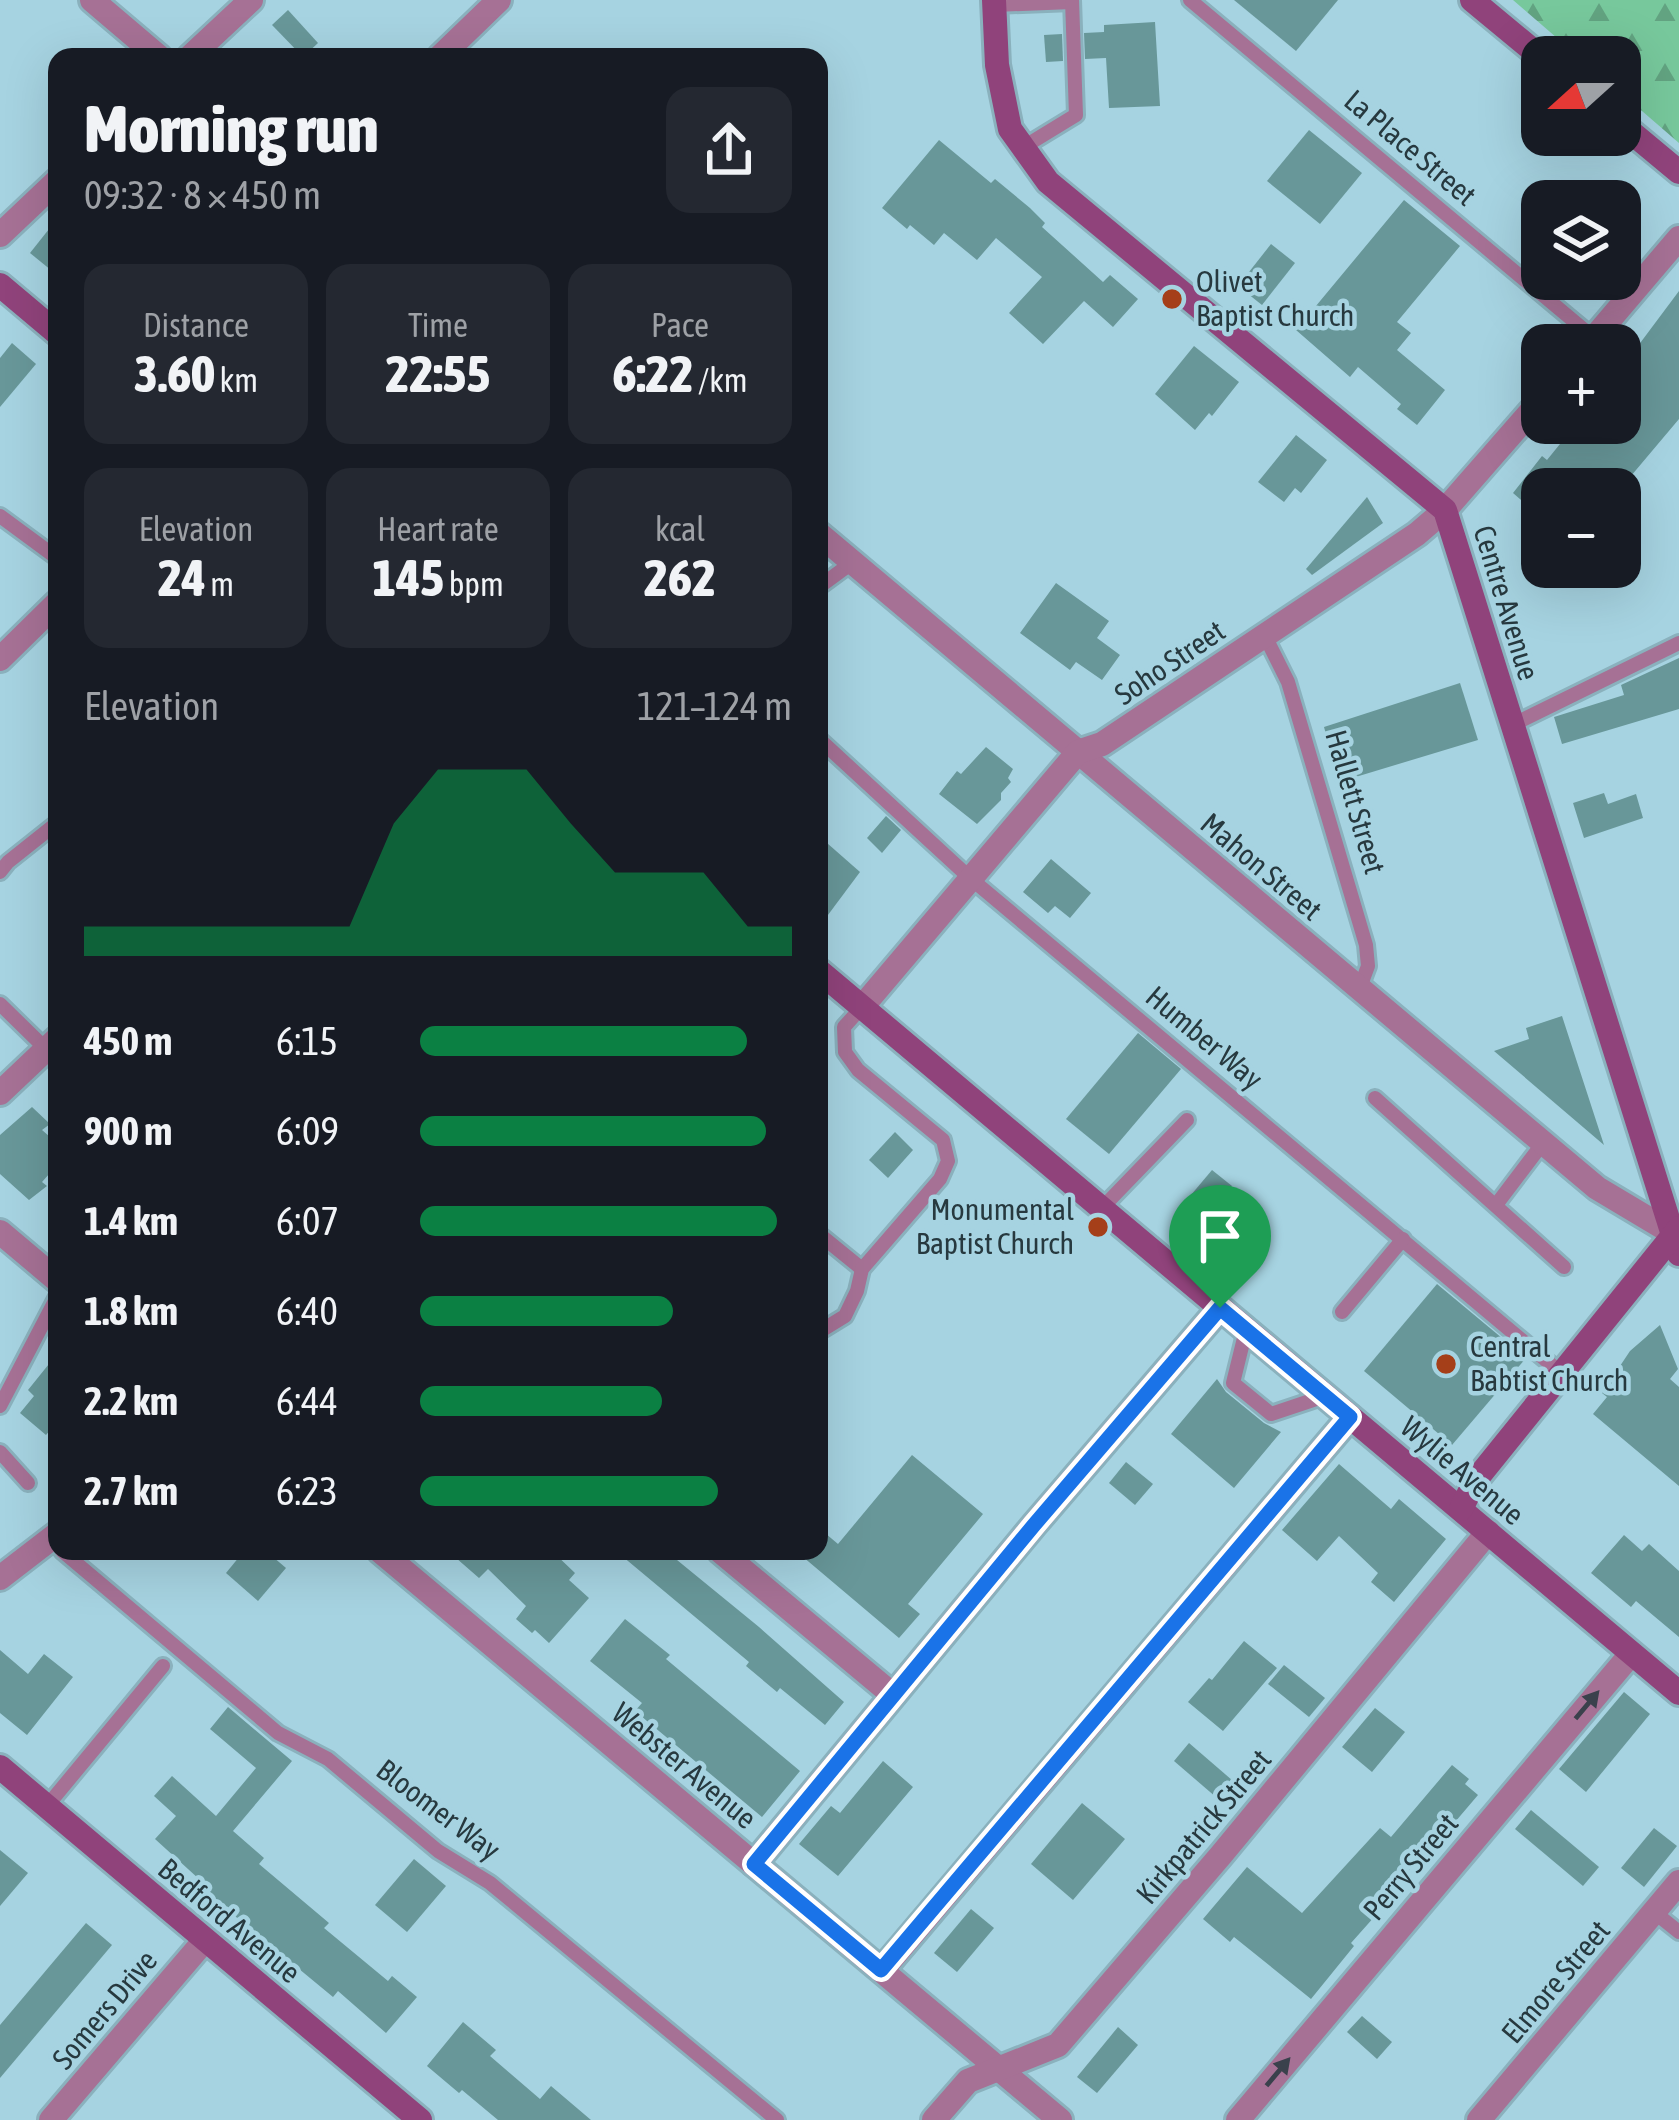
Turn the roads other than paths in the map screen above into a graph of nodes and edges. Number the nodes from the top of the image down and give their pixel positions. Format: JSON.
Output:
{"nodes":[{"id":1,"x":92,"y":0,"type":"edge"},
{"id":2,"x":251,"y":0,"type":"edge"},
{"id":3,"x":1190,"y":0,"type":"edge"},
{"id":4,"x":1472,"y":0,"type":"edge"},
{"id":5,"x":496,"y":1,"type":"edge"},
{"id":6,"x":1072,"y":1,"type":"edge"},
{"id":7,"x":995,"y":2,"type":"edge"},
{"id":8,"x":1521,"y":41,"type":"edge"},
{"id":9,"x":149,"y":48,"type":"edge"},
{"id":10,"x":200,"y":48,"type":"edge"},
{"id":11,"x":449,"y":48,"type":"edge"},
{"id":12,"x":1641,"y":140,"type":"edge"},
{"id":13,"x":1022,"y":148,"type":"junction"},
{"id":14,"x":1679,"y":172,"type":"edge"},
{"id":15,"x":48,"y":190,"type":"edge"},
{"id":16,"x":0,"y":235,"type":"edge"},
{"id":17,"x":1679,"y":238,"type":"edge"},
{"id":18,"x":0,"y":285,"type":"edge"},
{"id":19,"x":1570,"y":324,"type":"edge"},
{"id":20,"x":1606,"y":324,"type":"edge"},
{"id":21,"x":48,"y":325,"type":"edge"},
{"id":22,"x":1521,"y":423,"type":"edge"},
{"id":23,"x":1445,"y":511,"type":"junction"},
{"id":24,"x":0,"y":516,"type":"edge"},
{"id":25,"x":828,"y":541,"type":"edge"},
{"id":26,"x":48,"y":551,"type":"edge"},
{"id":27,"x":854,"y":562,"type":"junction"},
{"id":28,"x":828,"y":581,"type":"edge"},
{"id":29,"x":48,"y":612,"type":"edge"},
{"id":30,"x":1264,"y":636,"type":"junction"},
{"id":31,"x":1679,"y":644,"type":"edge"},
{"id":32,"x":0,"y":659,"type":"edge"},
{"id":33,"x":1512,"y":724,"type":"junction"},
{"id":34,"x":828,"y":747,"type":"edge"},
{"id":35,"x":1078,"y":752,"type":"junction"},
{"id":36,"x":48,"y":830,"type":"edge"},
{"id":37,"x":0,"y":872,"type":"edge"},
{"id":38,"x":970,"y":878,"type":"junction"},
{"id":39,"x":828,"y":979,"type":"edge"},
{"id":40,"x":1359,"y":990,"type":"junction"},
{"id":41,"x":0,"y":1004,"type":"edge"},
{"id":42,"x":862,"y":1007,"type":"junction"},
{"id":43,"x":48,"y":1041,"type":"edge"},
{"id":44,"x":48,"y":1048,"type":"edge"},
{"id":45,"x":0,"y":1093,"type":"edge"},
{"id":46,"x":1375,"y":1098,"type":"dead end"},
{"id":47,"x":1187,"y":1120,"type":"dead end"},
{"id":48,"x":1544,"y":1143,"type":"junction"},
{"id":49,"x":1496,"y":1204,"type":"junction"},
{"id":50,"x":1102,"y":1208,"type":"junction"},
{"id":51,"x":0,"y":1232,"type":"edge"},
{"id":52,"x":1402,"y":1239,"type":"junction"},
{"id":53,"x":1677,"y":1239,"type":"edge"},
{"id":54,"x":828,"y":1241,"type":"edge"},
{"id":55,"x":1564,"y":1267,"type":"dead end"},
{"id":56,"x":862,"y":1269,"type":"junction"},
{"id":57,"x":48,"y":1272,"type":"edge"},
{"id":58,"x":1220,"y":1308,"type":"junction"},
{"id":59,"x":1342,"y":1312,"type":"dead end"},
{"id":60,"x":48,"y":1314,"type":"edge"},
{"id":61,"x":828,"y":1326,"type":"edge"},
{"id":62,"x":1246,"y":1330,"type":"junction"},
{"id":63,"x":1560,"y":1372,"type":"junction"},
{"id":64,"x":1325,"y":1396,"type":"junction"},
{"id":65,"x":0,"y":1406,"type":"edge"},
{"id":66,"x":1350,"y":1417,"type":"junction"},
{"id":67,"x":0,"y":1452,"type":"edge"},
{"id":68,"x":28,"y":1483,"type":"dead end"},
{"id":69,"x":1461,"y":1509,"type":"junction"},
{"id":70,"x":1488,"y":1532,"type":"junction"},
{"id":71,"x":48,"y":1548,"type":"edge"},
{"id":72,"x":76,"y":1560,"type":"edge"},
{"id":73,"x":391,"y":1560,"type":"edge"},
{"id":74,"x":731,"y":1560,"type":"edge"},
{"id":75,"x":0,"y":1579,"type":"edge"},
{"id":76,"x":1630,"y":1654,"type":"junction"},
{"id":77,"x":163,"y":1666,"type":"dead end"},
{"id":78,"x":893,"y":1694,"type":"junction"},
{"id":79,"x":1679,"y":1694,"type":"edge"},
{"id":80,"x":0,"y":1767,"type":"edge"},
{"id":81,"x":47,"y":1806,"type":"junction"},
{"id":82,"x":754,"y":1864,"type":"junction"},
{"id":83,"x":1679,"y":1882,"type":"edge"},
{"id":84,"x":1654,"y":1912,"type":"junction"},
{"id":85,"x":1679,"y":1932,"type":"edge"},
{"id":86,"x":205,"y":1940,"type":"junction"},
{"id":87,"x":881,"y":1970,"type":"junction"},
{"id":88,"x":999,"y":2069,"type":"junction"},
{"id":89,"x":51,"y":2120,"type":"edge"},
{"id":90,"x":420,"y":2120,"type":"edge"},
{"id":91,"x":777,"y":2120,"type":"edge"},
{"id":92,"x":934,"y":2120,"type":"edge"},
{"id":93,"x":1060,"y":2120,"type":"edge"},
{"id":94,"x":1238,"y":2120,"type":"edge"},
{"id":95,"x":1479,"y":2120,"type":"edge"}],
"edges":[{"from":1,"to":9,"type":"street"},
{"from":2,"to":10,"type":"street"},
{"from":3,"to":19,"type":"lane","name":"La Place Street"},
{"from":4,"to":8,"type":"street"},
{"from":5,"to":11,"type":"street"},
{"from":6,"to":7,"type":"lane"},
{"from":6,"to":13,"type":"lane"},
{"from":7,"to":13,"type":"street","name":"Centre Avenue"},
{"from":12,"to":14,"type":"street"},
{"from":13,"to":23,"type":"street","name":"Centre Avenue"},
{"from":15,"to":16,"type":"street"},
{"from":17,"to":20,"type":"street"},
{"from":18,"to":21,"type":"street"},
{"from":22,"to":23,"type":"street","name":"Soho Street"},
{"from":23,"to":30,"type":"street","name":"Soho Street"},
{"from":23,"to":33,"type":"street","name":"Centre Avenue"},
{"from":24,"to":26,"type":"lane"},
{"from":25,"to":27,"type":"street","name":"Mahon Street"},
{"from":27,"to":28,"type":"lane"},
{"from":27,"to":35,"type":"street","name":"Mahon Street"},
{"from":29,"to":32,"type":"street"},
{"from":30,"to":35,"type":"street","name":"Soho Street"},
{"from":30,"to":40,"type":"lane","name":"Hallett Street"},
{"from":31,"to":33,"type":"lane"},
{"from":33,"to":53,"type":"street","name":"Centre Avenue"},
{"from":34,"to":38,"type":"lane","name":"Humber Way"},
{"from":35,"to":38,"type":"street","name":"Soho Street"},
{"from":35,"to":40,"type":"street","name":"Mahon Street"},
{"from":36,"to":37,"type":"lane"},
{"from":38,"to":42,"type":"street","name":"Soho Street"},
{"from":38,"to":52,"type":"lane","name":"Humber Way"},
{"from":39,"to":42,"type":"street","name":"Wylie Avenue"},
{"from":40,"to":48,"type":"street","name":"Mahon Street"},
{"from":41,"to":43,"type":"lane"},
{"from":42,"to":50,"type":"street","name":"Wylie Avenue"},
{"from":42,"to":56,"type":"lane"},
{"from":44,"to":45,"type":"street"},
{"from":46,"to":49,"type":"lane"},
{"from":47,"to":50,"type":"lane"},
{"from":48,"to":49,"type":"lane"},
{"from":48,"to":53,"type":"street","name":"Mahon Street"},
{"from":49,"to":55,"type":"lane"},
{"from":50,"to":58,"type":"street","name":"Wylie Avenue"},
{"from":51,"to":57,"type":"street"},
{"from":52,"to":59,"type":"lane"},
{"from":52,"to":63,"type":"lane","name":"Humber Way"},
{"from":53,"to":63,"type":"street"},
{"from":54,"to":56,"type":"lane"},
{"from":56,"to":61,"type":"lane"},
{"from":58,"to":62,"type":"street","name":"Wylie Avenue"},
{"from":58,"to":78,"type":"street"},
{"from":60,"to":65,"type":"lane"},
{"from":62,"to":64,"type":"street","name":"Wylie Avenue"},
{"from":62,"to":64,"type":"lane"},
{"from":63,"to":69,"type":"street"},
{"from":64,"to":66,"type":"street","name":"Wylie Avenue"},
{"from":66,"to":69,"type":"street","name":"Wylie Avenue"},
{"from":66,"to":87,"type":"street"},
{"from":67,"to":68,"type":"lane"},
{"from":69,"to":70,"type":"street","name":"Wylie Avenue"},
{"from":70,"to":76,"type":"street","name":"Wylie Avenue"},
{"from":70,"to":88,"type":"street","name":"Kirkpatrick Street"},
{"from":71,"to":75,"type":"street"},
{"from":72,"to":91,"type":"lane","name":"Bloomer Way"},
{"from":73,"to":82,"type":"street","name":"Webster Avenue"},
{"from":74,"to":78,"type":"street"},
{"from":76,"to":79,"type":"street","name":"Wylie Avenue"},
{"from":94,"to":76,"type":"street","name":"Perry Street","one_way":true},
{"from":77,"to":81,"type":"lane"},
{"from":78,"to":82,"type":"street"},
{"from":80,"to":81,"type":"street","name":"Bedford Avenue"},
{"from":81,"to":86,"type":"street","name":"Bedford Avenue"},
{"from":82,"to":87,"type":"street","name":"Webster Avenue"},
{"from":83,"to":84,"type":"street","name":"Elmore Street"},
{"from":84,"to":85,"type":"lane"},
{"from":84,"to":95,"type":"street","name":"Elmore Street"},
{"from":86,"to":89,"type":"street","name":"Somers Drive"},
{"from":86,"to":90,"type":"street","name":"Bedford Avenue"},
{"from":87,"to":88,"type":"street","name":"Webster Avenue"},
{"from":88,"to":92,"type":"street","name":"Kirkpatrick Street"},
{"from":88,"to":93,"type":"street","name":"Webster Avenue"}]}
